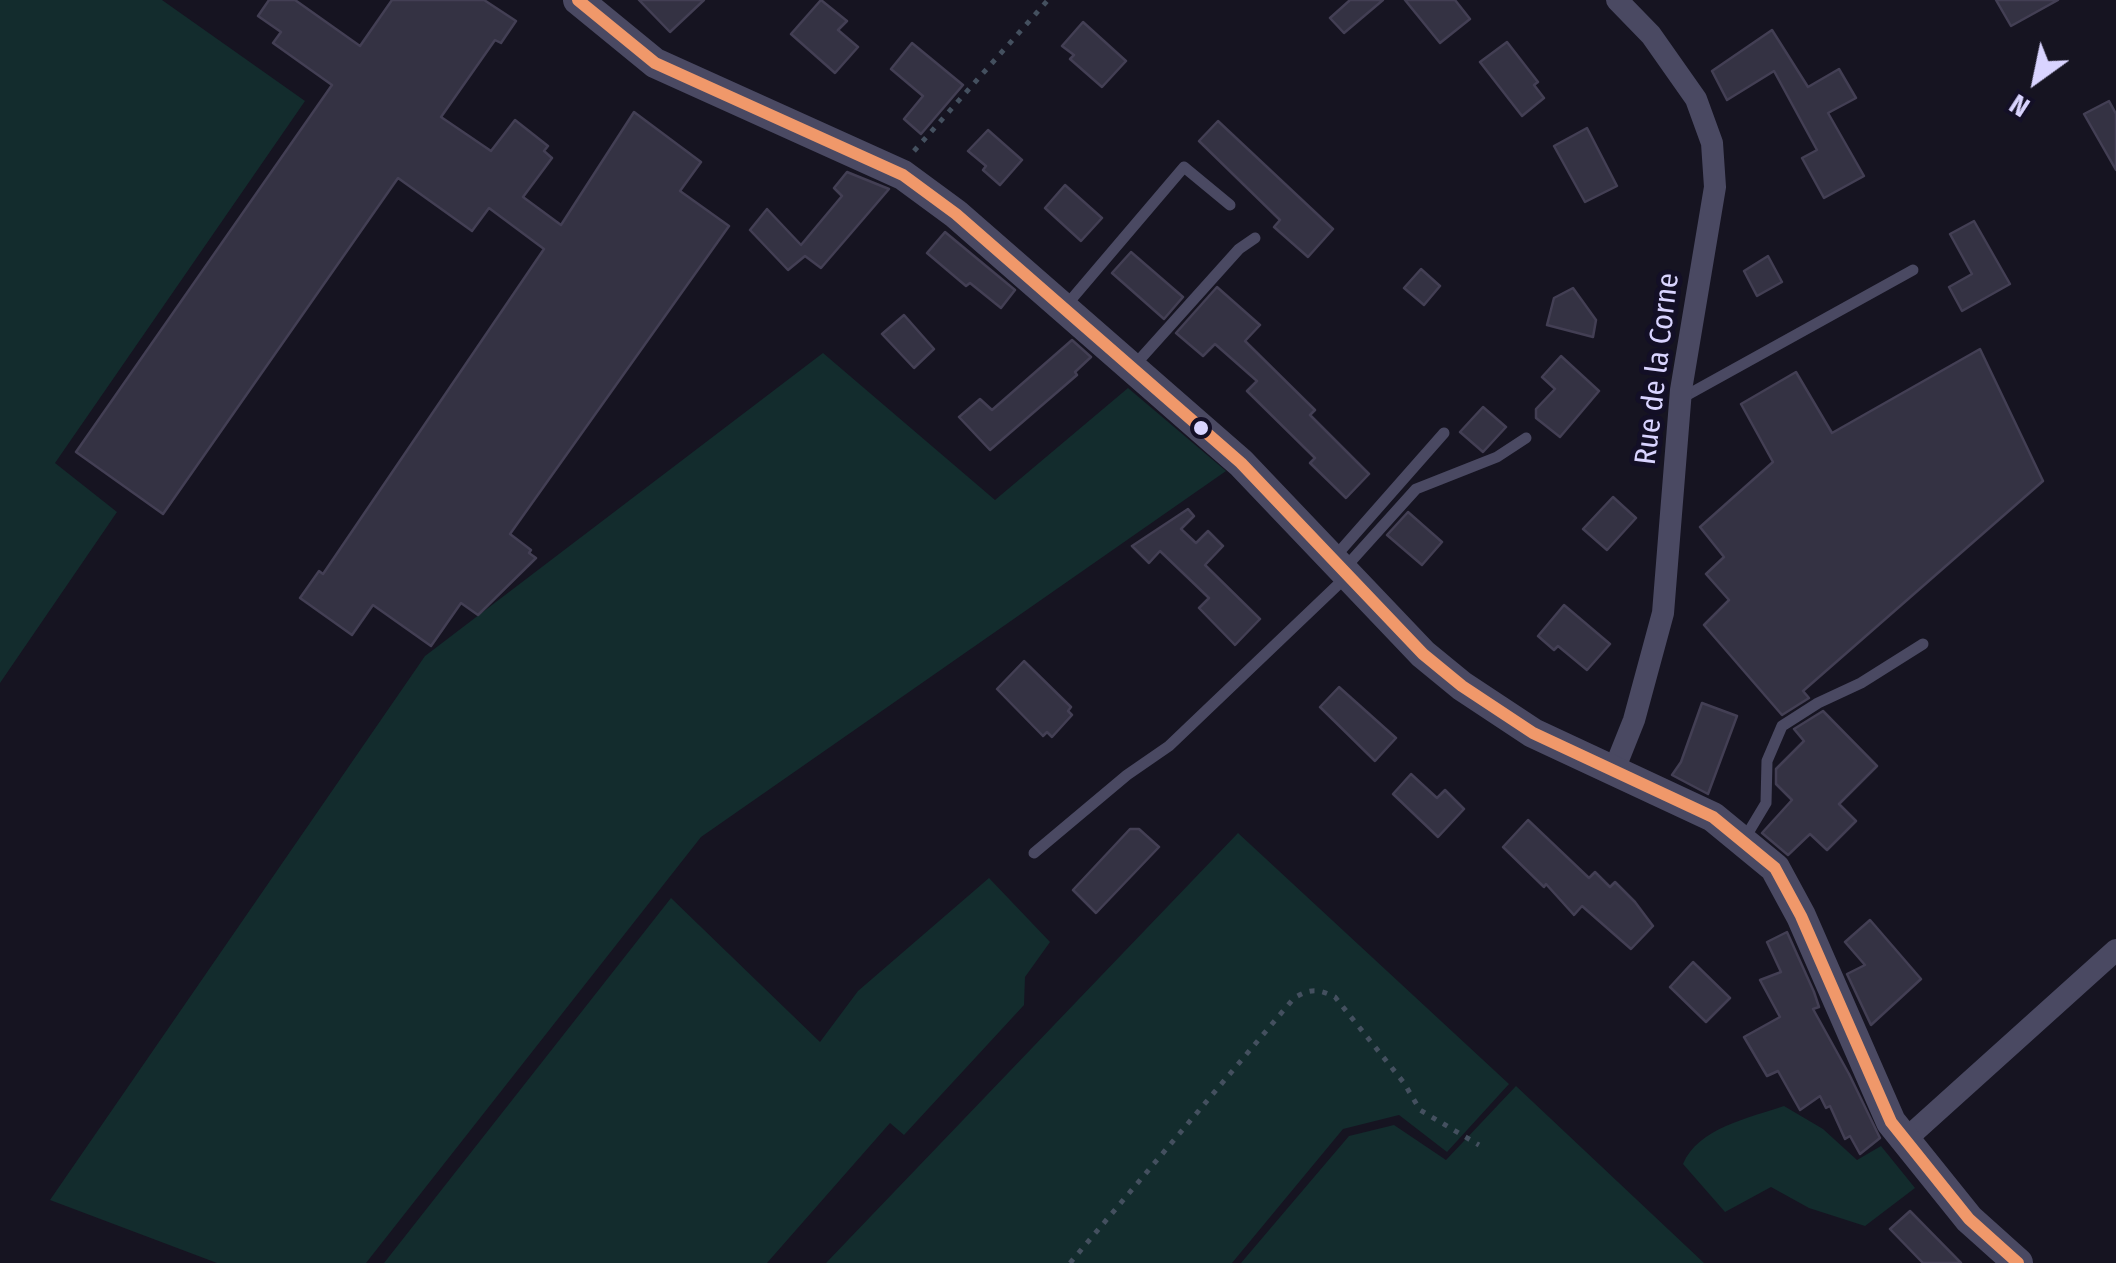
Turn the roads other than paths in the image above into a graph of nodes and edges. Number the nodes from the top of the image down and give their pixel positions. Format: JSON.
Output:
{"nodes":[{"id":1,"x":578,"y":0,"type":"edge"},
{"id":2,"x":1617,"y":0,"type":"edge"},
{"id":3,"x":1230,"y":205,"type":"dead end"},
{"id":4,"x":1255,"y":238,"type":"dead end"},
{"id":5,"x":1913,"y":270,"type":"dead end"},
{"id":6,"x":1064,"y":308,"type":"junction"},
{"id":7,"x":1133,"y":367,"type":"junction"},
{"id":8,"x":1680,"y":399,"type":"junction"},
{"id":9,"x":1444,"y":433,"type":"dead end"},
{"id":10,"x":1526,"y":438,"type":"dead end"},
{"id":11,"x":1342,"y":568,"type":"junction"},
{"id":12,"x":1923,"y":644,"type":"dead end"},
{"id":13,"x":1614,"y":770,"type":"junction"},
{"id":14,"x":1742,"y":841,"type":"junction"},
{"id":15,"x":1034,"y":852,"type":"dead end"},
{"id":16,"x":2116,"y":950,"type":"edge"},
{"id":17,"x":1905,"y":1140,"type":"junction"},
{"id":18,"x":2018,"y":1263,"type":"edge"}],
"edges":[{"from":1,"to":6,"type":"street"},
{"from":2,"to":8,"type":"street","name":"Rue de la Corne"},
{"from":3,"to":6,"type":"lane"},
{"from":4,"to":7,"type":"lane"},
{"from":5,"to":8,"type":"lane"},
{"from":6,"to":7,"type":"street"},
{"from":7,"to":11,"type":"street"},
{"from":8,"to":13,"type":"street","name":"Rue de la Corne"},
{"from":9,"to":11,"type":"lane"},
{"from":10,"to":11,"type":"lane"},
{"from":11,"to":13,"type":"street"},
{"from":11,"to":15,"type":"lane"},
{"from":12,"to":14,"type":"lane"},
{"from":13,"to":14,"type":"street"},
{"from":14,"to":17,"type":"street"},
{"from":16,"to":17,"type":"street"},
{"from":17,"to":18,"type":"street"}]}
